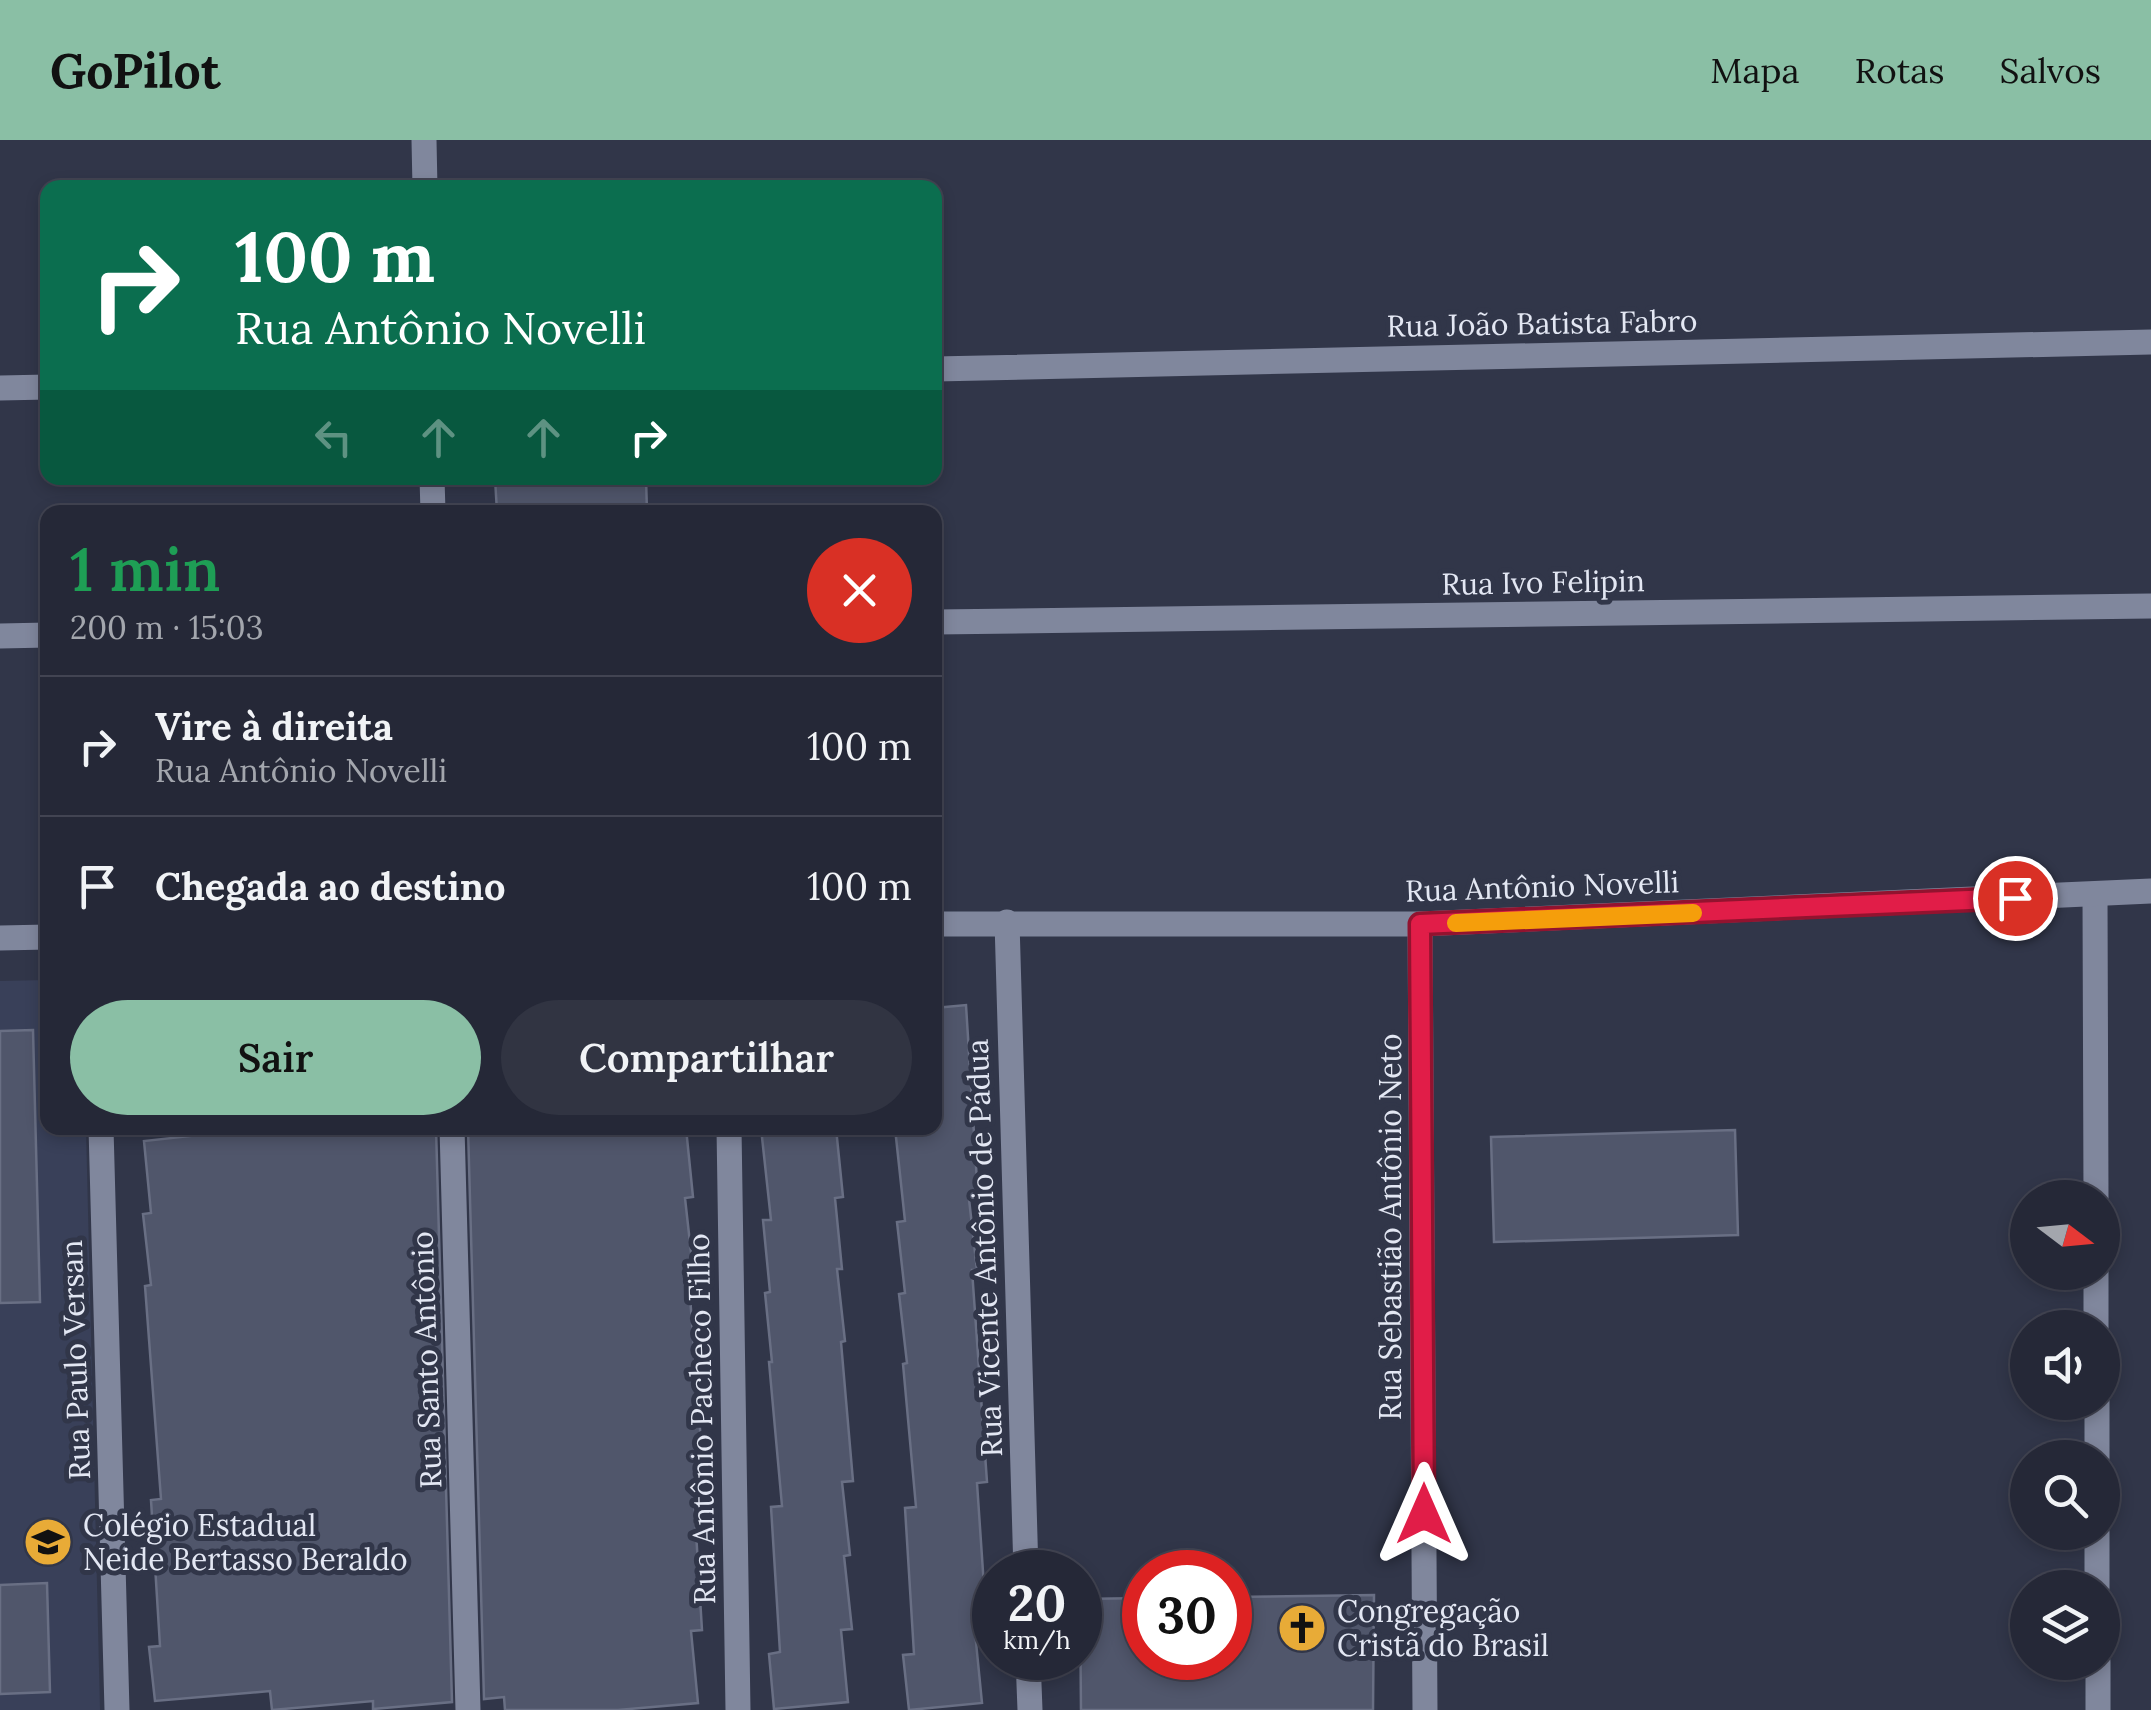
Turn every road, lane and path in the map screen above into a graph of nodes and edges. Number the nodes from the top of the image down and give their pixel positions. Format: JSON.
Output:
{"nodes":[{"id":1,"x":424,"y":140,"type":"edge"},
{"id":2,"x":425,"y":180,"type":"edge"},
{"id":3,"x":2151,"y":342,"type":"edge"},
{"id":4,"x":942,"y":369,"type":"edge"},
{"id":5,"x":40,"y":387,"type":"edge"},
{"id":6,"x":0,"y":388,"type":"edge"},
{"id":7,"x":2151,"y":606,"type":"edge"},
{"id":8,"x":942,"y":622,"type":"edge"},
{"id":9,"x":0,"y":636,"type":"edge"},
{"id":10,"x":40,"y":636,"type":"edge"},
{"id":11,"x":2151,"y":891,"type":"edge"},
{"id":12,"x":2094,"y":895,"type":"junction"},
{"id":13,"x":1007,"y":922,"type":"junction"},
{"id":14,"x":942,"y":924,"type":"edge"},
{"id":15,"x":1420,"y":924,"type":"junction"},
{"id":16,"x":40,"y":937,"type":"edge"},
{"id":17,"x":0,"y":938,"type":"edge"},
{"id":18,"x":100,"y":1135,"type":"edge"},
{"id":19,"x":452,"y":1135,"type":"edge"},
{"id":20,"x":730,"y":1135,"type":"edge"},
{"id":21,"x":2096,"y":1180,"type":"edge"},
{"id":22,"x":1025,"y":1550,"type":"edge"},
{"id":23,"x":1029,"y":1680,"type":"edge"},
{"id":24,"x":2098,"y":1680,"type":"edge"},
{"id":25,"x":118,"y":1710,"type":"edge"},
{"id":26,"x":468,"y":1710,"type":"edge"},
{"id":27,"x":738,"y":1710,"type":"edge"},
{"id":28,"x":1030,"y":1710,"type":"edge"},
{"id":29,"x":1425,"y":1710,"type":"edge"},
{"id":30,"x":2098,"y":1710,"type":"edge"}],
"edges":[{"from":1,"to":2,"type":"street"},
{"from":3,"to":4,"type":"street","name":"Rua João Batista Fabro"},
{"from":5,"to":6,"type":"street"},
{"from":7,"to":8,"type":"street","name":"Rua Ivo Felipin"},
{"from":9,"to":10,"type":"street"},
{"from":11,"to":12,"type":"street","name":"Rua Antônio Novelli"},
{"from":12,"to":15,"type":"street","name":"Rua Antônio Novelli"},
{"from":12,"to":21,"type":"street"},
{"from":13,"to":14,"type":"street","name":"Rua Antônio Novelli"},
{"from":13,"to":15,"type":"street","name":"Rua Antônio Novelli"},
{"from":13,"to":22,"type":"street","name":"Rua Vicente Antônio de Pádua"},
{"from":15,"to":29,"type":"street","name":"Rua Sebastião Antônio Neto"},
{"from":16,"to":17,"type":"street"},
{"from":18,"to":25,"type":"street","name":"Rua Paulo Versan"},
{"from":19,"to":26,"type":"street","name":"Rua Santo Antônio"},
{"from":20,"to":27,"type":"street","name":"Rua Antônio Pacheco Filho"},
{"from":23,"to":28,"type":"street"},
{"from":24,"to":30,"type":"street"}]}
